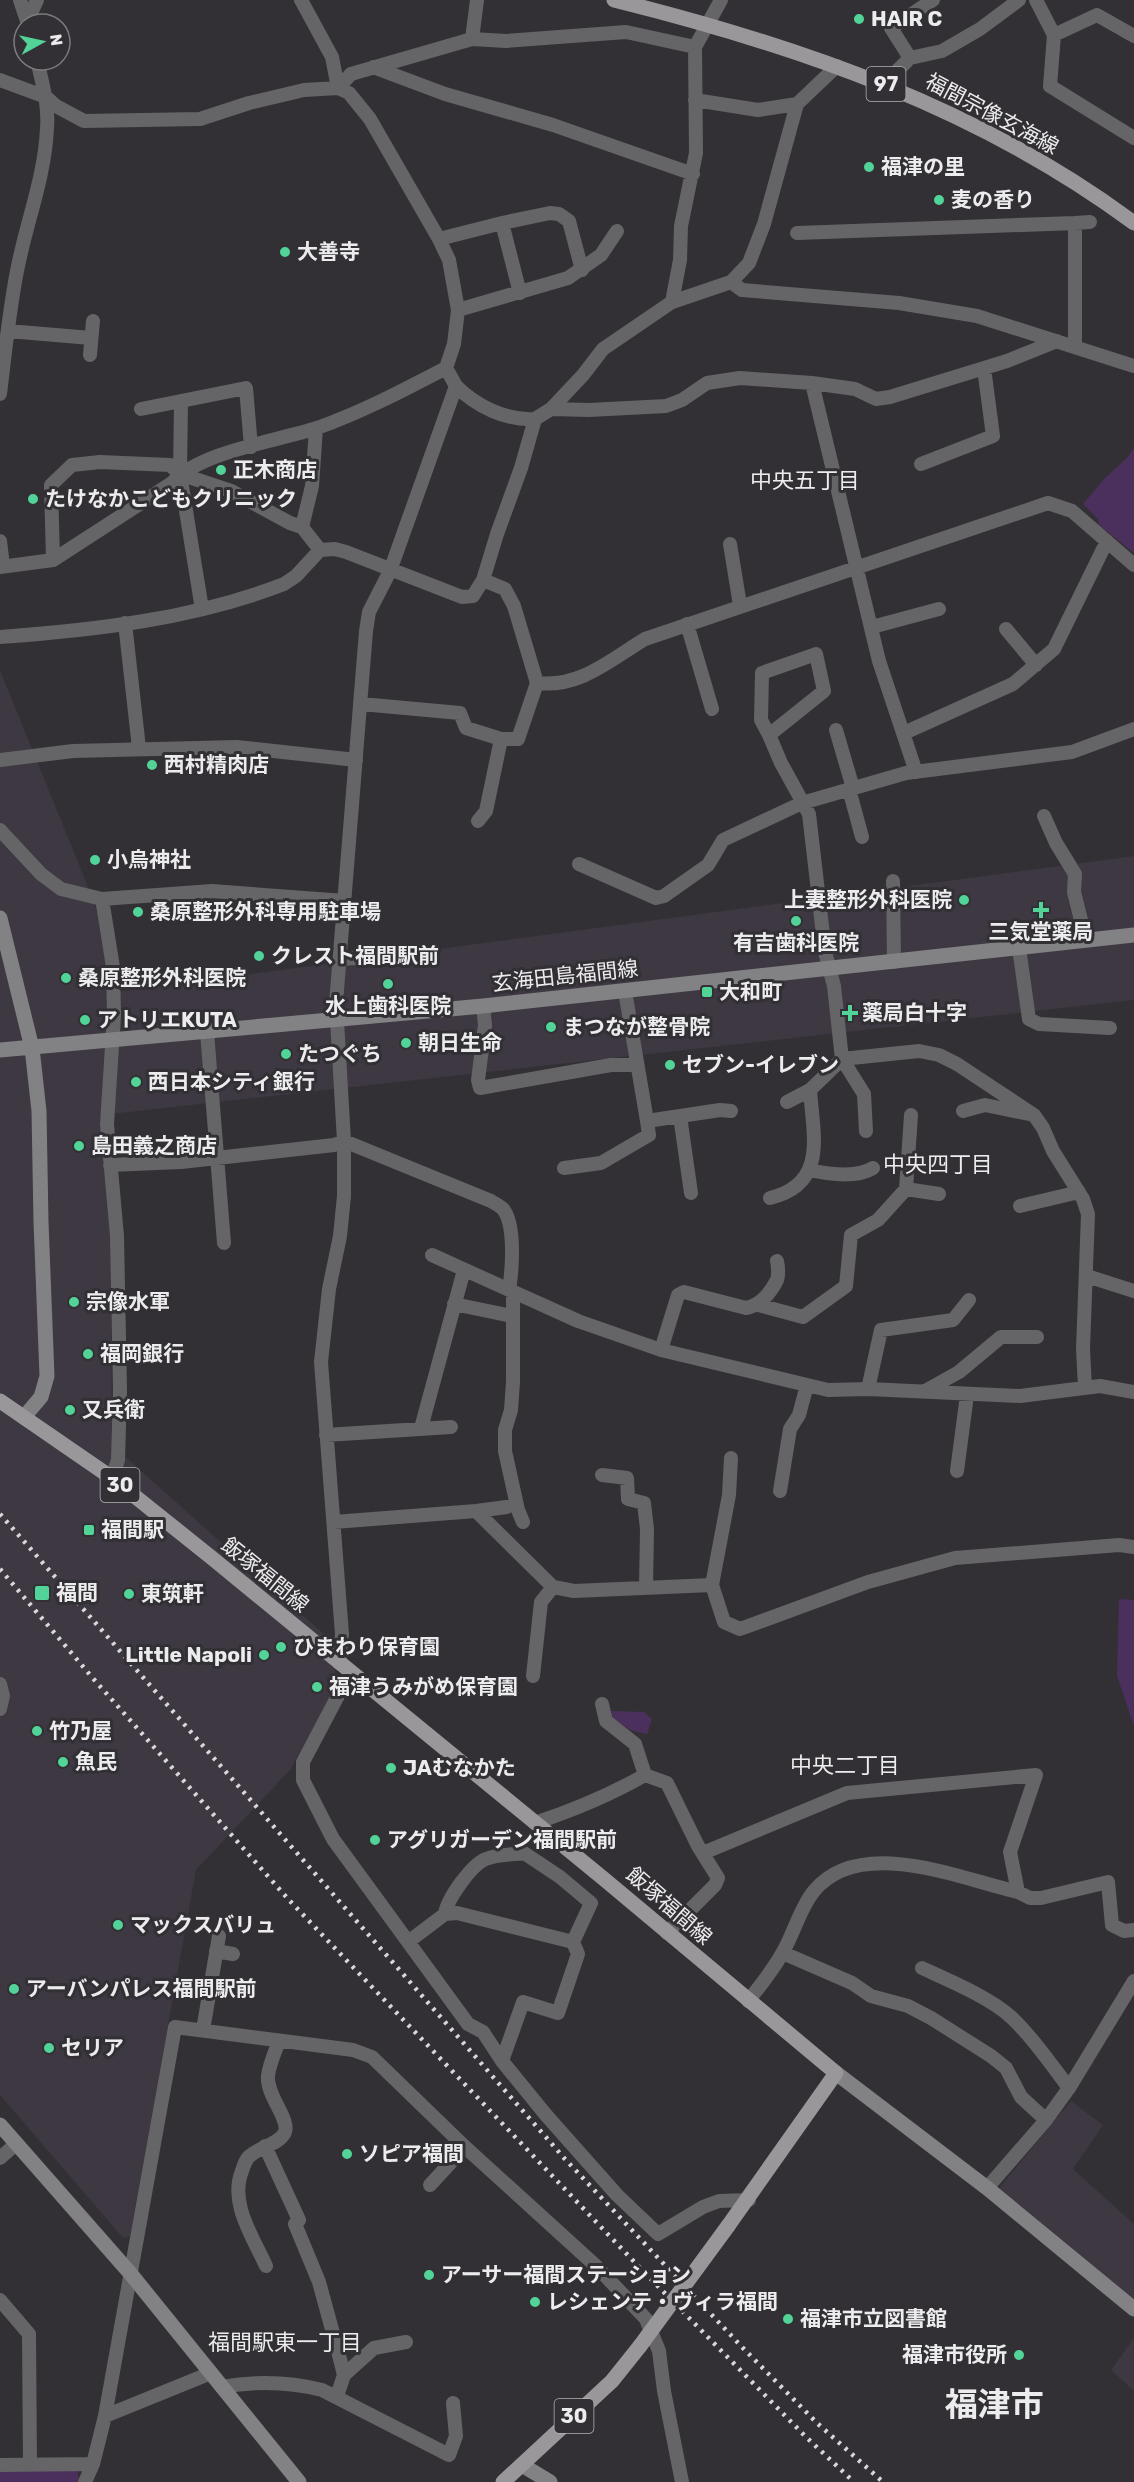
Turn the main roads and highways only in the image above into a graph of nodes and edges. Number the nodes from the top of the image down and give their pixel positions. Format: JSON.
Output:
{"nodes":[{"id":1,"x":614,"y":0,"type":"edge"},
{"id":2,"x":1134,"y":223,"type":"edge"},
{"id":3,"x":0,"y":1401,"type":"edge"},
{"id":4,"x":503,"y":2482,"type":"edge"}],
"edges":[{"from":1,"to":2,"type":"main road","name":"福間宗像玄海線","number":"97"},
{"from":3,"to":4,"type":"main road","name":"飯塚福間線","number":"30","bridge":true}]}
